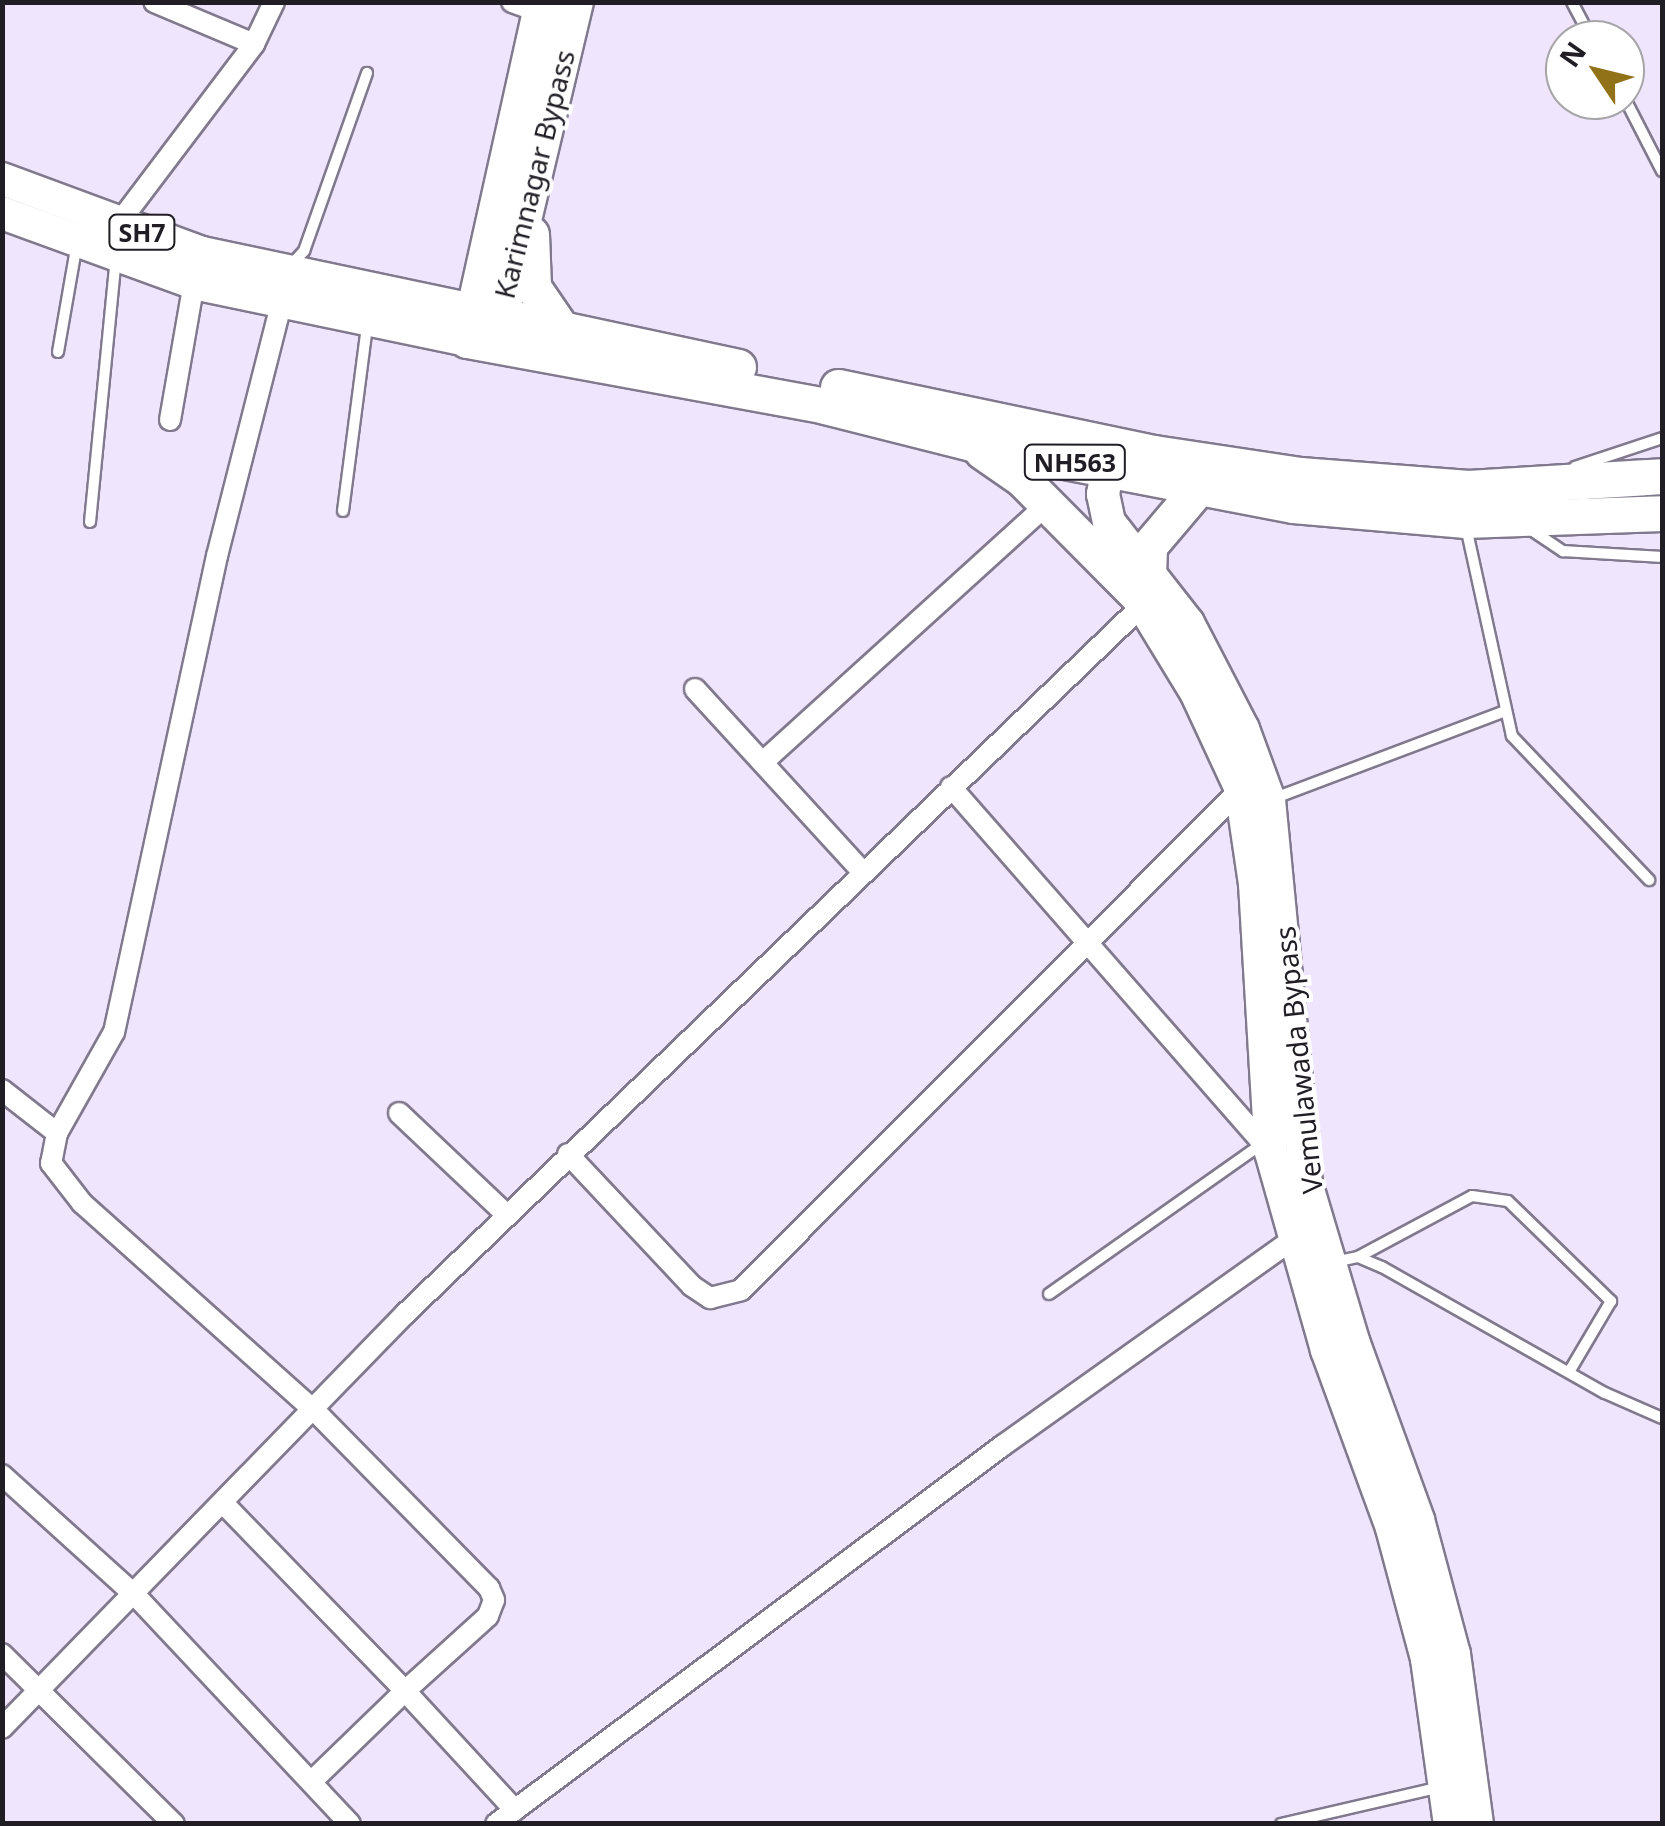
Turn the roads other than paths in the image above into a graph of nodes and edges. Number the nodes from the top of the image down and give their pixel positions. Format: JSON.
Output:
{"nodes":[{"id":1,"x":154,"y":2,"type":"edge"},
{"id":2,"x":274,"y":2,"type":"edge"},
{"id":3,"x":576,"y":2,"type":"edge"},
{"id":4,"x":531,"y":6,"type":"edge"},
{"id":5,"x":254,"y":44,"type":"junction"},
{"id":6,"x":367,"y":72,"type":"dead end"},
{"id":7,"x":1636,"y":120,"type":"edge"},
{"id":8,"x":1662,"y":171,"type":"edge"},
{"id":9,"x":533,"y":178,"type":"junction"},
{"id":10,"x":2,"y":179,"type":"edge"},
{"id":11,"x":2,"y":213,"type":"edge"},
{"id":12,"x":118,"y":240,"type":"junction"},
{"id":13,"x":77,"y":242,"type":"junction"},
{"id":14,"x":194,"y":283,"type":"junction"},
{"id":15,"x":284,"y":286,"type":"junction"},
{"id":16,"x":368,"y":320,"type":"junction"},
{"id":17,"x":483,"y":328,"type":"junction"},
{"id":18,"x":563,"y":331,"type":"junction"},
{"id":19,"x":58,"y":352,"type":"dead end"},
{"id":20,"x":170,"y":420,"type":"dead end"},
{"id":21,"x":1662,"y":438,"type":"edge"},
{"id":22,"x":971,"y":442,"type":"junction"},
{"id":23,"x":1099,"y":453,"type":"junction"},
{"id":24,"x":1662,"y":476,"type":"edge"},
{"id":25,"x":1199,"y":486,"type":"junction"},
{"id":26,"x":1516,"y":502,"type":"junction"},
{"id":27,"x":1046,"y":505,"type":"junction"},
{"id":28,"x":343,"y":510,"type":"dead end"},
{"id":29,"x":1662,"y":513,"type":"edge"},
{"id":30,"x":1464,"y":520,"type":"junction"},
{"id":31,"x":90,"y":522,"type":"dead end"},
{"id":32,"x":1662,"y":558,"type":"edge"},
{"id":33,"x":1147,"y":590,"type":"junction"},
{"id":34,"x":695,"y":689,"type":"dead end"},
{"id":35,"x":1503,"y":712,"type":"junction"},
{"id":36,"x":763,"y":762,"type":"junction"},
{"id":37,"x":952,"y":786,"type":"junction"},
{"id":38,"x":1255,"y":794,"type":"junction"},
{"id":39,"x":861,"y":870,"type":"junction"},
{"id":40,"x":1649,"y":880,"type":"dead end"},
{"id":41,"x":1088,"y":937,"type":"junction"},
{"id":42,"x":2,"y":1090,"type":"edge"},
{"id":43,"x":399,"y":1113,"type":"dead end"},
{"id":44,"x":56,"y":1133,"type":"junction"},
{"id":45,"x":1267,"y":1148,"type":"junction"},
{"id":46,"x":568,"y":1154,"type":"junction"},
{"id":47,"x":507,"y":1214,"type":"junction"},
{"id":48,"x":1293,"y":1239,"type":"junction"},
{"id":49,"x":1344,"y":1260,"type":"junction"},
{"id":50,"x":1049,"y":1294,"type":"dead end"},
{"id":51,"x":1569,"y":1372,"type":"junction"},
{"id":52,"x":316,"y":1412,"type":"junction"},
{"id":53,"x":1662,"y":1418,"type":"edge"},
{"id":54,"x":2,"y":1475,"type":"edge"},
{"id":55,"x":223,"y":1503,"type":"junction"},
{"id":56,"x":136,"y":1595,"type":"junction"},
{"id":57,"x":2,"y":1654,"type":"edge"},
{"id":58,"x":42,"y":1689,"type":"junction"},
{"id":59,"x":405,"y":1691,"type":"junction"},
{"id":60,"x":2,"y":1728,"type":"edge"},
{"id":61,"x":312,"y":1781,"type":"junction"},
{"id":62,"x":1446,"y":1786,"type":"junction"},
{"id":63,"x":515,"y":1810,"type":"junction"},
{"id":64,"x":174,"y":1824,"type":"edge"},
{"id":65,"x":350,"y":1824,"type":"edge"},
{"id":66,"x":496,"y":1824,"type":"edge"},
{"id":67,"x":1281,"y":1824,"type":"edge"},
{"id":68,"x":1450,"y":1824,"type":"edge"},
{"id":69,"x":1477,"y":1824,"type":"edge"}],
"edges":[{"from":1,"to":5,"type":"street"},
{"from":2,"to":5,"type":"street"},
{"from":3,"to":9,"type":"highway","name":"Karimnagar Bypass"},
{"from":4,"to":17,"type":"highway","name":"Karimnagar Bypass"},
{"from":5,"to":12,"type":"street"},
{"from":6,"to":15,"type":"lane"},
{"from":7,"to":8,"type":"lane"},
{"from":9,"to":17,"type":"highway","name":"Karimnagar Bypass"},
{"from":9,"to":18,"type":"highway"},
{"from":10,"to":12,"type":"main road","number":"SH7"},
{"from":11,"to":13,"type":"main road","number":"SH7"},
{"from":12,"to":13,"type":"main road","number":"SH7"},
{"from":12,"to":14,"type":"main road","number":"SH7"},
{"from":12,"to":15,"type":"main road","number":"SH7"},
{"from":12,"to":31,"type":"lane"},
{"from":13,"to":19,"type":"lane"},
{"from":14,"to":15,"type":"main road","number":"SH7"},
{"from":14,"to":20,"type":"street"},
{"from":15,"to":16,"type":"main road","number":"SH7"},
{"from":15,"to":17,"type":"main road","number":"SH7"},
{"from":15,"to":44,"type":"street"},
{"from":16,"to":17,"type":"main road","number":"SH7"},
{"from":16,"to":28,"type":"lane"},
{"from":17,"to":18,"type":"highway","number":"NH563"},
{"from":17,"to":22,"type":"highway","number":"NH563"},
{"from":18,"to":23,"type":"highway","number":"NH563"},
{"from":21,"to":26,"type":"lane"},
{"from":22,"to":23,"type":"highway","number":"NH563"},
{"from":22,"to":27,"type":"highway"},
{"from":23,"to":25,"type":"highway","number":"NH563"},
{"from":23,"to":26,"type":"highway","number":"NH563"},
{"from":23,"to":33,"type":"main road","name":"Vemulawada Bypass"},
{"from":24,"to":26,"type":"highway","number":"NH563"},
{"from":25,"to":30,"type":"highway","number":"NH563"},
{"from":25,"to":33,"type":"highway"},
{"from":26,"to":29,"type":"highway","number":"NH563"},
{"from":26,"to":30,"type":"highway","number":"NH563"},
{"from":26,"to":32,"type":"lane"},
{"from":27,"to":33,"type":"highway"},
{"from":27,"to":36,"type":"street"},
{"from":30,"to":35,"type":"lane"},
{"from":33,"to":37,"type":"street"},
{"from":33,"to":38,"type":"main road","name":"Vemulawada Bypass"},
{"from":34,"to":36,"type":"street"},
{"from":35,"to":38,"type":"lane"},
{"from":35,"to":40,"type":"lane"},
{"from":36,"to":39,"type":"street"},
{"from":37,"to":39,"type":"street"},
{"from":37,"to":41,"type":"street"},
{"from":38,"to":41,"type":"street"},
{"from":38,"to":45,"type":"main road","name":"Vemulawada Bypass"},
{"from":38,"to":49,"type":"main road","name":"Vemulawada Bypass"},
{"from":39,"to":46,"type":"street"},
{"from":41,"to":45,"type":"street"},
{"from":41,"to":46,"type":"street"},
{"from":42,"to":44,"type":"street"},
{"from":43,"to":47,"type":"street"},
{"from":44,"to":52,"type":"street"},
{"from":45,"to":48,"type":"main road","name":"Vemulawada Bypass"},
{"from":45,"to":50,"type":"lane"},
{"from":46,"to":47,"type":"street"},
{"from":47,"to":52,"type":"street"},
{"from":48,"to":62,"type":"main road","name":"Vemulawada Bypass"},
{"from":48,"to":63,"type":"street"},
{"from":49,"to":51,"type":"lane"},
{"from":49,"to":51,"type":"lane"},
{"from":49,"to":69,"type":"main road","name":"Vemulawada Bypass"},
{"from":51,"to":53,"type":"lane"},
{"from":52,"to":55,"type":"street"},
{"from":52,"to":59,"type":"street"},
{"from":54,"to":56,"type":"street"},
{"from":55,"to":56,"type":"street"},
{"from":55,"to":59,"type":"street"},
{"from":56,"to":58,"type":"street"},
{"from":56,"to":61,"type":"street"},
{"from":57,"to":58,"type":"street"},
{"from":58,"to":60,"type":"street"},
{"from":58,"to":64,"type":"street"},
{"from":59,"to":61,"type":"street"},
{"from":59,"to":63,"type":"street"},
{"from":61,"to":65,"type":"street"},
{"from":62,"to":67,"type":"lane"},
{"from":62,"to":68,"type":"main road","name":"Vemulawada Bypass"},
{"from":63,"to":66,"type":"street"}]}
